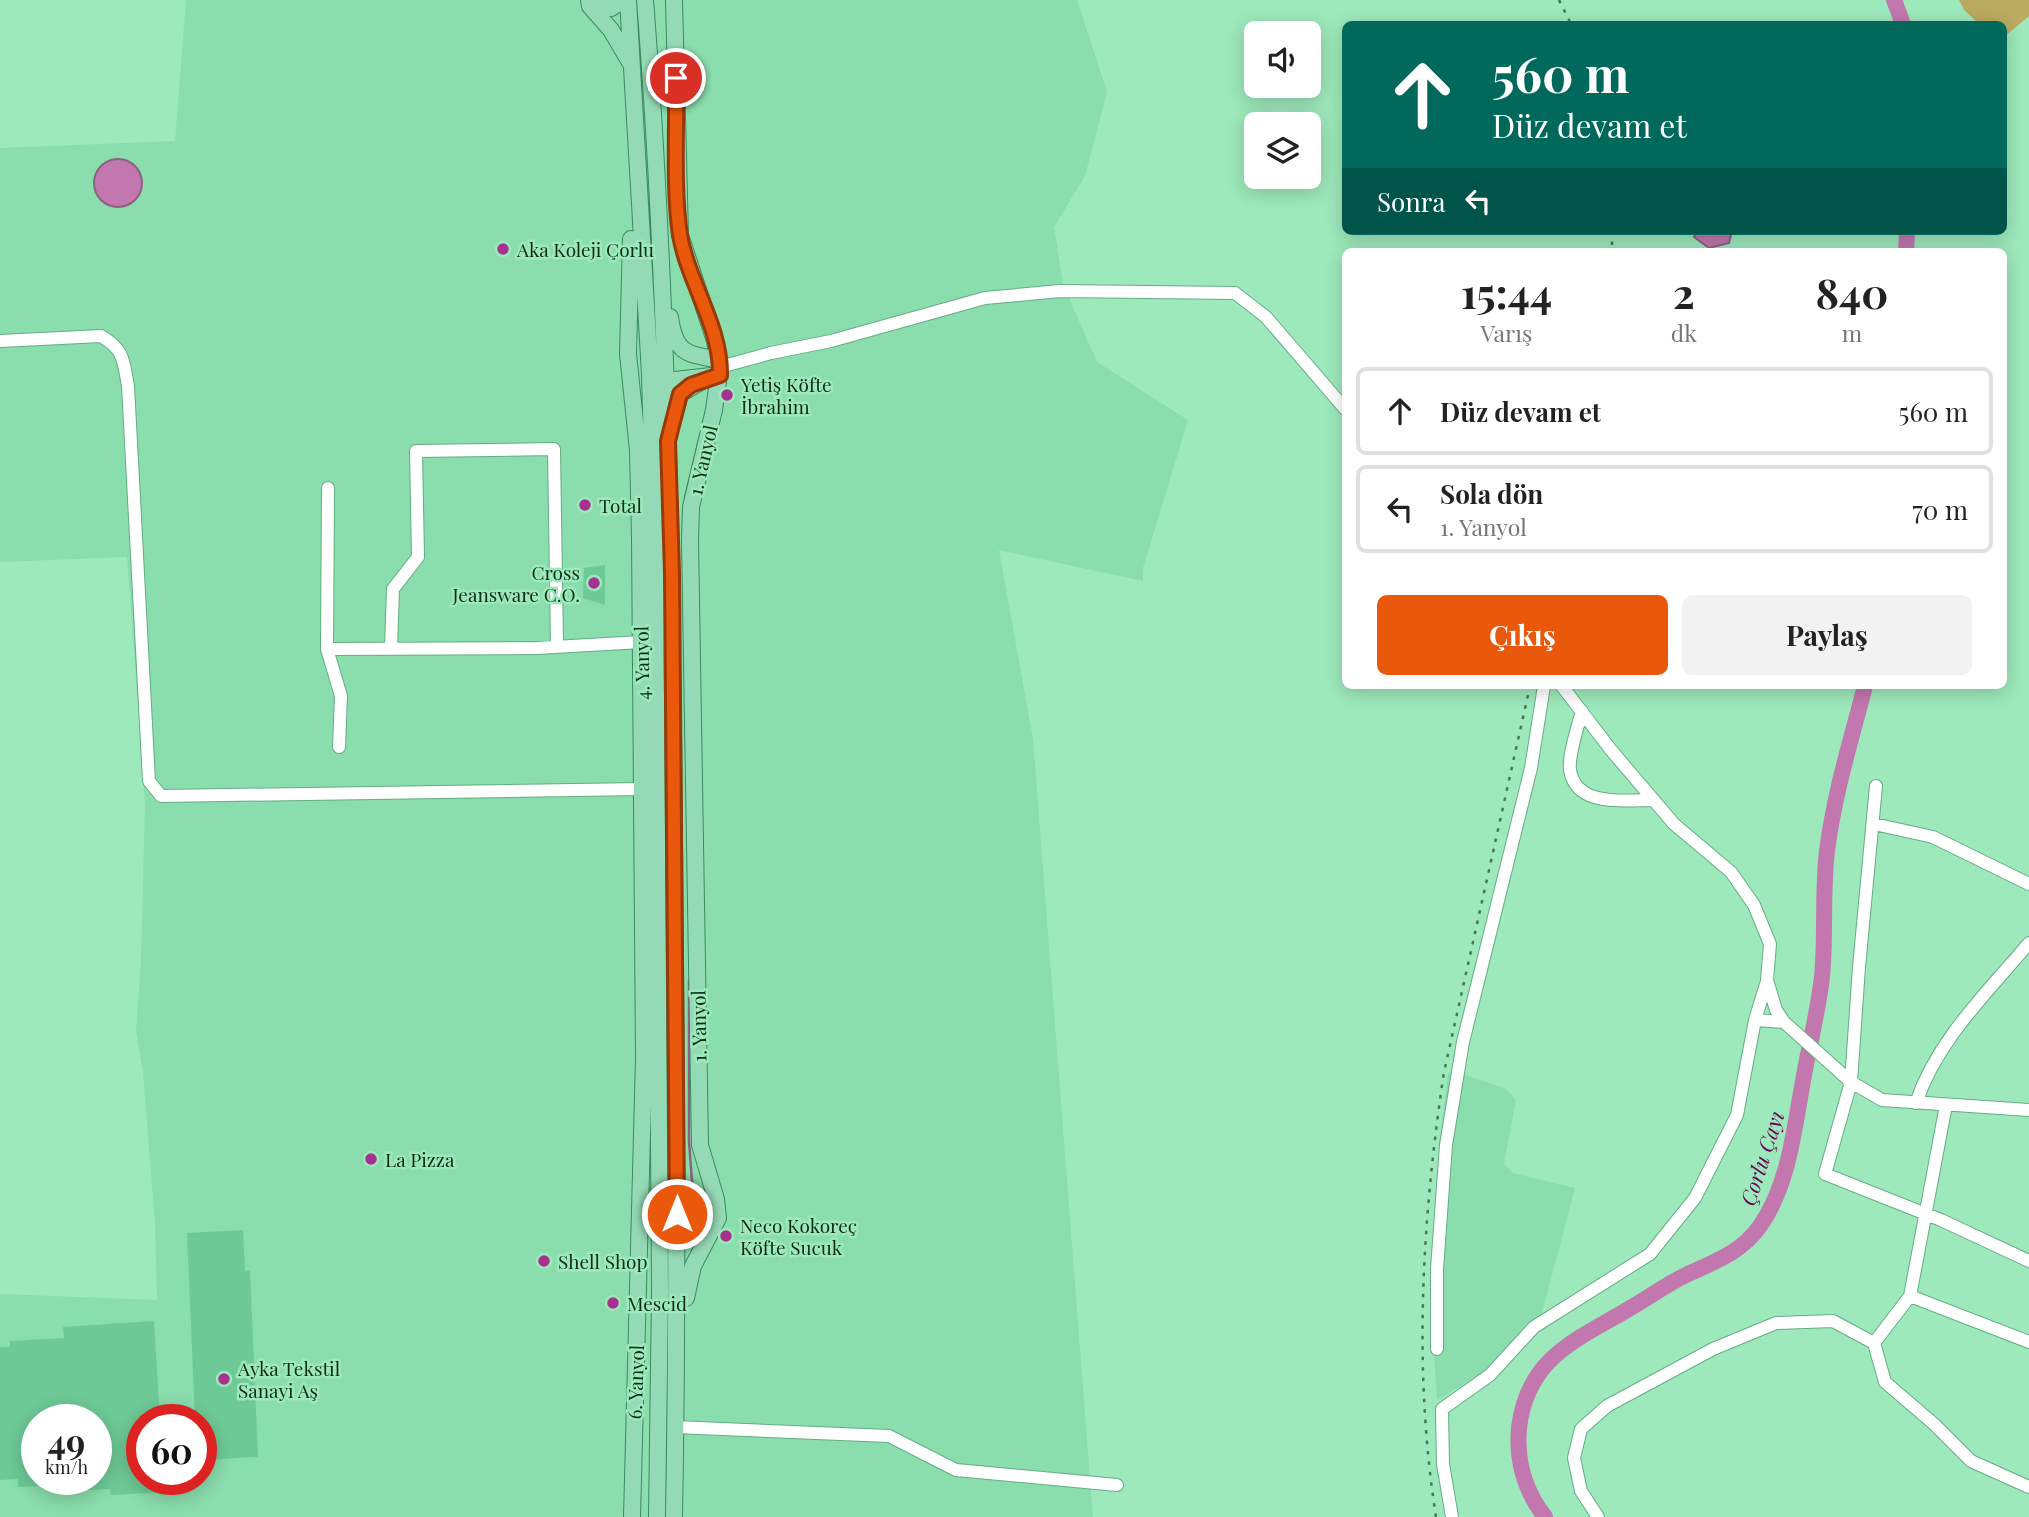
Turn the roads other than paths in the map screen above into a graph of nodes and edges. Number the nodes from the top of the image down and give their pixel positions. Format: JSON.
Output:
{"nodes":[{"id":1,"x":591,"y":0,"type":"edge"},
{"id":2,"x":626,"y":0,"type":"edge"},
{"id":3,"x":645,"y":0,"type":"edge"},
{"id":4,"x":674,"y":0,"type":"edge"},
{"id":5,"x":632,"y":65,"type":"junction"},
{"id":6,"x":637,"y":165,"type":"junction"},
{"id":7,"x":660,"y":279,"type":"junction"},
{"id":8,"x":0,"y":341,"type":"edge"},
{"id":9,"x":628,"y":354,"type":"junction"},
{"id":10,"x":720,"y":368,"type":"junction"},
{"id":11,"x":661,"y":375,"type":"junction"},
{"id":12,"x":650,"y":403,"type":"junction"},
{"id":13,"x":1342,"y":405,"type":"edge"},
{"id":14,"x":668,"y":441,"type":"junction"},
{"id":15,"x":638,"y":450,"type":"junction"},
{"id":16,"x":328,"y":488,"type":"dead end"},
{"id":17,"x":641,"y":642,"type":"junction"},
{"id":18,"x":557,"y":647,"type":"junction"},
{"id":19,"x":391,"y":648,"type":"junction"},
{"id":20,"x":327,"y":649,"type":"junction"},
{"id":21,"x":1544,"y":689,"type":"edge"},
{"id":22,"x":1564,"y":689,"type":"edge"},
{"id":23,"x":1581,"y":711,"type":"junction"},
{"id":24,"x":339,"y":747,"type":"dead end"},
{"id":25,"x":1876,"y":786,"type":"dead end"},
{"id":26,"x":642,"y":789,"type":"junction"},
{"id":27,"x":1653,"y":800,"type":"junction"},
{"id":28,"x":1874,"y":824,"type":"junction"},
{"id":29,"x":2029,"y":884,"type":"edge"},
{"id":30,"x":2029,"y":943,"type":"edge"},
{"id":31,"x":1767,"y":980,"type":"junction"},
{"id":32,"x":1755,"y":1020,"type":"junction"},
{"id":33,"x":1784,"y":1022,"type":"junction"},
{"id":34,"x":659,"y":1074,"type":"junction"},
{"id":35,"x":1851,"y":1082,"type":"junction"},
{"id":36,"x":1916,"y":1103,"type":"junction"},
{"id":37,"x":1945,"y":1105,"type":"junction"},
{"id":38,"x":2029,"y":1110,"type":"edge"},
{"id":39,"x":643,"y":1163,"type":"junction"},
{"id":40,"x":1923,"y":1213,"type":"junction"},
{"id":41,"x":677,"y":1214,"type":"junction"},
{"id":42,"x":718,"y":1218,"type":"junction"},
{"id":43,"x":2029,"y":1261,"type":"edge"},
{"id":44,"x":1910,"y":1296,"type":"junction"},
{"id":45,"x":2029,"y":1342,"type":"edge"},
{"id":46,"x":1874,"y":1343,"type":"junction"},
{"id":47,"x":1437,"y":1349,"type":"dead end"},
{"id":48,"x":676,"y":1377,"type":"junction"},
{"id":49,"x":675,"y":1426,"type":"junction"},
{"id":50,"x":1117,"y":1485,"type":"dead end"},
{"id":51,"x":2029,"y":1487,"type":"edge"},
{"id":52,"x":632,"y":1517,"type":"edge"},
{"id":53,"x":657,"y":1517,"type":"edge"},
{"id":54,"x":674,"y":1517,"type":"edge"},
{"id":55,"x":1452,"y":1517,"type":"edge"},
{"id":56,"x":1598,"y":1517,"type":"edge"}],
"edges":[{"from":1,"to":2,"type":"main road"},
{"from":1,"to":5,"type":"main road"},
{"from":2,"to":5,"type":"main road"},
{"from":3,"to":7,"type":"main road"},
{"from":4,"to":10,"type":"main road","name":"1. Yanyol"},
{"from":5,"to":6,"type":"main road"},
{"from":6,"to":9,"type":"main road","name":"4. Yanyol"},
{"from":6,"to":11,"type":"main road"},
{"from":7,"to":10,"type":"main road"},
{"from":7,"to":11,"type":"main road"},
{"from":8,"to":26,"type":"street"},
{"from":9,"to":11,"type":"main road"},
{"from":9,"to":15,"type":"main road","name":"4. Yanyol"},
{"from":10,"to":11,"type":"main road"},
{"from":10,"to":13,"type":"street"},
{"from":10,"to":14,"type":"main road"},
{"from":10,"to":42,"type":"main road","name":"1. Yanyol"},
{"from":11,"to":12,"type":"main road"},
{"from":11,"to":14,"type":"main road"},
{"from":12,"to":15,"type":"main road"},
{"from":12,"to":34,"type":"main road"},
{"from":14,"to":41,"type":"main road"},
{"from":15,"to":17,"type":"main road","name":"4. Yanyol"},
{"from":16,"to":20,"type":"street"},
{"from":17,"to":18,"type":"street"},
{"from":17,"to":26,"type":"main road","name":"4. Yanyol"},
{"from":18,"to":19,"type":"street"},
{"from":18,"to":19,"type":"street"},
{"from":19,"to":20,"type":"street"},
{"from":20,"to":24,"type":"street"},
{"from":21,"to":47,"type":"street"},
{"from":22,"to":23,"type":"street"},
{"from":23,"to":27,"type":"street"},
{"from":23,"to":27,"type":"street"},
{"from":25,"to":28,"type":"street"},
{"from":26,"to":39,"type":"main road","name":"4. Yanyol"},
{"from":27,"to":31,"type":"street"},
{"from":28,"to":29,"type":"street"},
{"from":28,"to":35,"type":"street"},
{"from":30,"to":36,"type":"street"},
{"from":31,"to":32,"type":"street"},
{"from":31,"to":33,"type":"street"},
{"from":32,"to":33,"type":"street"},
{"from":32,"to":55,"type":"street"},
{"from":33,"to":35,"type":"street"},
{"from":34,"to":39,"type":"main road"},
{"from":34,"to":53,"type":"main road"},
{"from":35,"to":36,"type":"street"},
{"from":35,"to":40,"type":"street"},
{"from":36,"to":37,"type":"street"},
{"from":37,"to":38,"type":"street"},
{"from":37,"to":40,"type":"street"},
{"from":39,"to":52,"type":"main road","name":"6. Yanyol"},
{"from":40,"to":43,"type":"street"},
{"from":40,"to":44,"type":"street"},
{"from":41,"to":42,"type":"main road"},
{"from":41,"to":48,"type":"main road"},
{"from":42,"to":48,"type":"main road"},
{"from":44,"to":45,"type":"street"},
{"from":44,"to":46,"type":"street"},
{"from":46,"to":51,"type":"street"},
{"from":46,"to":56,"type":"street"},
{"from":48,"to":49,"type":"main road"},
{"from":49,"to":50,"type":"street"},
{"from":49,"to":54,"type":"main road"}]}
